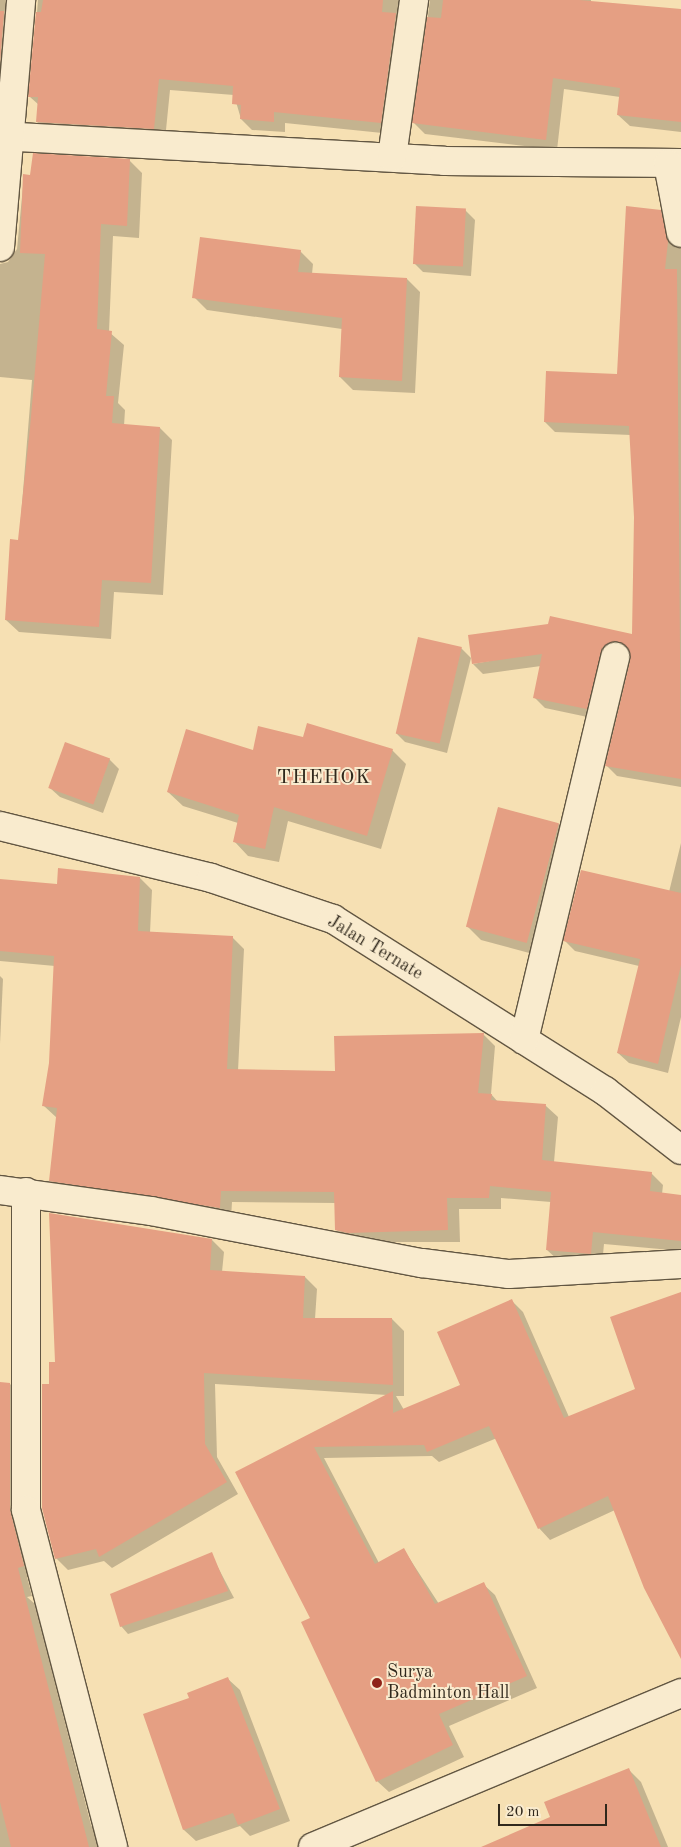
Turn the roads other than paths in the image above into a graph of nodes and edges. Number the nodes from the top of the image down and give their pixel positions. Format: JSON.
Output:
{"nodes":[{"id":1,"x":21,"y":0,"type":"edge"},
{"id":2,"x":414,"y":0,"type":"edge"},
{"id":3,"x":6,"y":136,"type":"edge"},
{"id":4,"x":392,"y":157,"type":"junction"},
{"id":5,"x":675,"y":164,"type":"edge"},
{"id":6,"x":681,"y":233,"type":"edge"},
{"id":7,"x":0,"y":247,"type":"edge"},
{"id":8,"x":615,"y":657,"type":"dead end"},
{"id":9,"x":0,"y":826,"type":"edge"},
{"id":10,"x":524,"y":1040,"type":"junction"},
{"id":11,"x":681,"y":1150,"type":"edge"},
{"id":12,"x":13,"y":1191,"type":"edge"},
{"id":13,"x":681,"y":1264,"type":"edge"},
{"id":14,"x":681,"y":1693,"type":"edge"},
{"id":15,"x":113,"y":1847,"type":"edge"},
{"id":16,"x":313,"y":1847,"type":"edge"}],
"edges":[{"from":1,"to":3,"type":"street"},
{"from":2,"to":4,"type":"street"},
{"from":3,"to":4,"type":"street"},
{"from":3,"to":7,"type":"street"},
{"from":4,"to":5,"type":"street"},
{"from":5,"to":6,"type":"street"},
{"from":8,"to":10,"type":"street"},
{"from":9,"to":10,"type":"street","name":"Jalan Ternate"},
{"from":10,"to":11,"type":"street","name":"Jalan Ternate"},
{"from":12,"to":13,"type":"street"},
{"from":12,"to":15,"type":"street"},
{"from":14,"to":16,"type":"street"}]}
